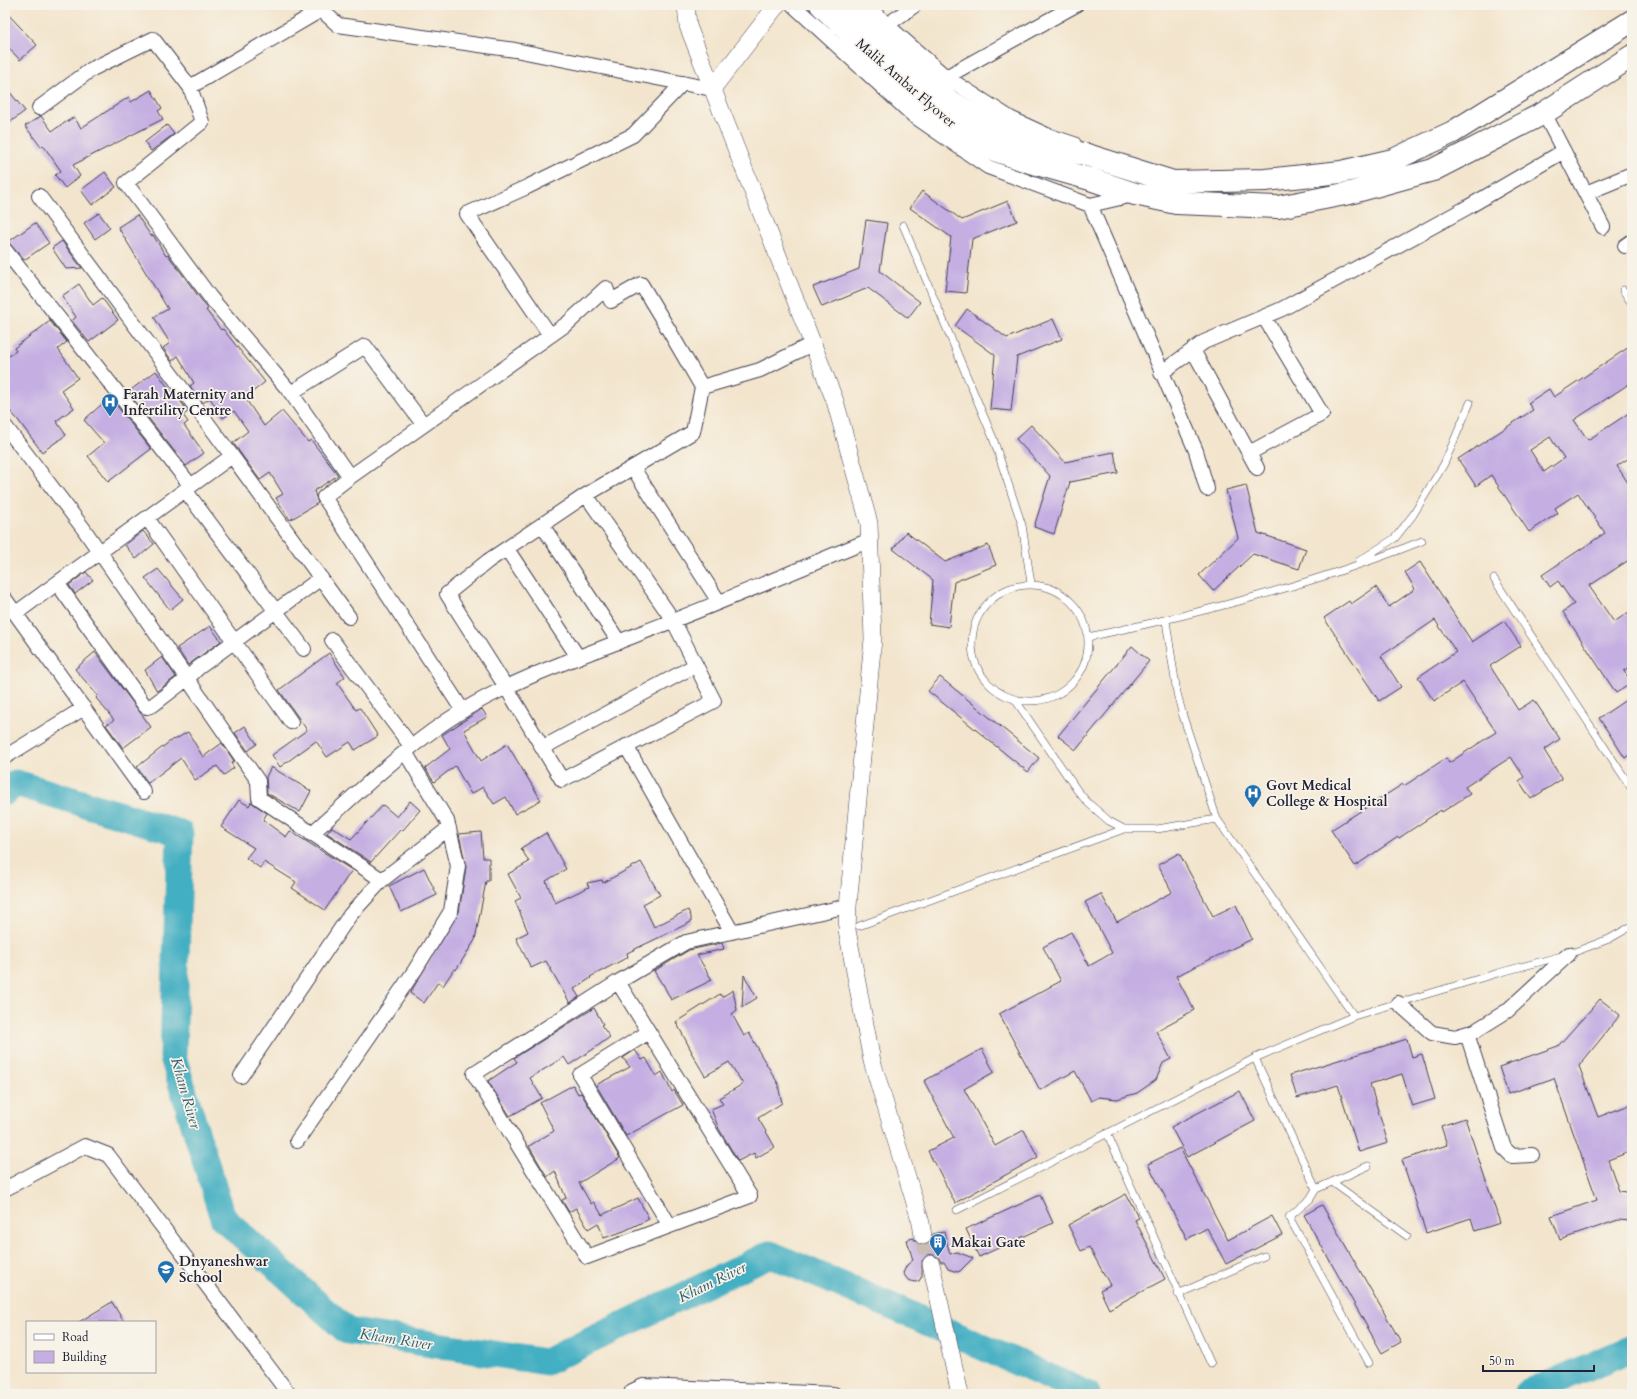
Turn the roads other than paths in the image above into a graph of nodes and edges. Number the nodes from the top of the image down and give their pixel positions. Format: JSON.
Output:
{"nodes":[{"id":1,"x":686,"y":5,"type":"edge"},
{"id":2,"x":777,"y":5,"type":"edge"},
{"id":3,"x":793,"y":5,"type":"edge"},
{"id":4,"x":821,"y":5,"type":"edge"},
{"id":5,"x":848,"y":5,"type":"edge"},
{"id":6,"x":868,"y":5,"type":"edge"},
{"id":7,"x":914,"y":5,"type":"edge"},
{"id":8,"x":1076,"y":5,"type":"edge"},
{"id":9,"x":318,"y":7,"type":"edge"},
{"id":10,"x":1632,"y":21,"type":"edge"},
{"id":11,"x":887,"y":24,"type":"junction"},
{"id":12,"x":1632,"y":56,"type":"edge"},
{"id":13,"x":946,"y":76,"type":"junction"},
{"id":14,"x":683,"y":83,"type":"junction"},
{"id":15,"x":190,"y":87,"type":"junction"},
{"id":16,"x":712,"y":88,"type":"junction"},
{"id":17,"x":39,"y":108,"type":"dead end"},
{"id":18,"x":1544,"y":113,"type":"junction"},
{"id":19,"x":1564,"y":151,"type":"junction"},
{"id":20,"x":1084,"y":154,"type":"junction"},
{"id":21,"x":1632,"y":174,"type":"edge"},
{"id":22,"x":1135,"y":194,"type":"junction"},
{"id":23,"x":1586,"y":194,"type":"junction"},
{"id":24,"x":39,"y":196,"type":"dead end"},
{"id":25,"x":1090,"y":205,"type":"junction"},
{"id":26,"x":902,"y":225,"type":"dead end"},
{"id":27,"x":1603,"y":227,"type":"dead end"},
{"id":28,"x":5,"y":250,"type":"edge"},
{"id":29,"x":1623,"y":290,"type":"dead end"},
{"id":30,"x":1632,"y":304,"type":"edge"},
{"id":31,"x":1264,"y":317,"type":"junction"},
{"id":32,"x":550,"y":336,"type":"junction"},
{"id":33,"x":812,"y":344,"type":"junction"},
{"id":34,"x":1193,"y":350,"type":"junction"},
{"id":35,"x":1161,"y":373,"type":"junction"},
{"id":36,"x":702,"y":387,"type":"junction"},
{"id":37,"x":291,"y":393,"type":"junction"},
{"id":38,"x":1470,"y":403,"type":"dead end"},
{"id":39,"x":423,"y":424,"type":"junction"},
{"id":40,"x":5,"y":426,"type":"edge"},
{"id":41,"x":1249,"y":454,"type":"junction"},
{"id":42,"x":232,"y":456,"type":"junction"},
{"id":43,"x":633,"y":468,"type":"junction"},
{"id":44,"x":1257,"y":468,"type":"dead end"},
{"id":45,"x":350,"y":476,"type":"junction"},
{"id":46,"x":188,"y":488,"type":"junction"},
{"id":47,"x":1207,"y":489,"type":"dead end"},
{"id":48,"x":586,"y":495,"type":"junction"},
{"id":49,"x":147,"y":518,"type":"junction"},
{"id":50,"x":542,"y":525,"type":"junction"},
{"id":51,"x":870,"y":540,"type":"junction"},
{"id":52,"x":1422,"y":541,"type":"dead end"},
{"id":53,"x":506,"y":549,"type":"junction"},
{"id":54,"x":100,"y":552,"type":"junction"},
{"id":55,"x":1349,"y":568,"type":"junction"},
{"id":56,"x":321,"y":578,"type":"junction"},
{"id":57,"x":1494,"y":579,"type":"dead end"},
{"id":58,"x":57,"y":583,"type":"junction"},
{"id":59,"x":1031,"y":583,"type":"junction"},
{"id":60,"x":5,"y":599,"type":"edge"},
{"id":61,"x":719,"y":602,"type":"junction"},
{"id":62,"x":276,"y":611,"type":"junction"},
{"id":63,"x":16,"y":614,"type":"junction"},
{"id":64,"x":349,"y":617,"type":"dead end"},
{"id":65,"x":673,"y":620,"type":"junction"},
{"id":66,"x":1166,"y":621,"type":"junction"},
{"id":67,"x":1088,"y":637,"type":"junction"},
{"id":68,"x":332,"y":640,"type":"dead end"},
{"id":69,"x":235,"y":642,"type":"junction"},
{"id":70,"x":619,"y":642,"type":"junction"},
{"id":71,"x":304,"y":649,"type":"dead end"},
{"id":72,"x":578,"y":657,"type":"junction"},
{"id":73,"x":696,"y":665,"type":"junction"},
{"id":74,"x":188,"y":678,"type":"junction"},
{"id":75,"x":506,"y":687,"type":"junction"},
{"id":76,"x":1016,"y":701,"type":"junction"},
{"id":77,"x":84,"y":708,"type":"junction"},
{"id":78,"x":463,"y":711,"type":"junction"},
{"id":79,"x":292,"y":722,"type":"dead end"},
{"id":80,"x":626,"y":746,"type":"junction"},
{"id":81,"x":542,"y":748,"type":"junction"},
{"id":82,"x":408,"y":749,"type":"junction"},
{"id":83,"x":5,"y":757,"type":"edge"},
{"id":84,"x":1632,"y":789,"type":"edge"},
{"id":85,"x":144,"y":792,"type":"dead end"},
{"id":86,"x":1217,"y":819,"type":"junction"},
{"id":87,"x":449,"y":828,"type":"junction"},
{"id":88,"x":1124,"y":829,"type":"junction"},
{"id":89,"x":311,"y":834,"type":"junction"},
{"id":90,"x":382,"y":880,"type":"junction"},
{"id":91,"x":848,"y":906,"type":"junction"},
{"id":92,"x":859,"y":926,"type":"dead end"},
{"id":93,"x":1632,"y":926,"type":"edge"},
{"id":94,"x":732,"y":932,"type":"junction"},
{"id":95,"x":1569,"y":954,"type":"junction"},
{"id":96,"x":618,"y":982,"type":"junction"},
{"id":97,"x":1398,"y":1003,"type":"junction"},
{"id":98,"x":1354,"y":1016,"type":"junction"},
{"id":99,"x":649,"y":1032,"type":"junction"},
{"id":100,"x":1467,"y":1034,"type":"junction"},
{"id":101,"x":1255,"y":1058,"type":"junction"},
{"id":102,"x":241,"y":1076,"type":"dead end"},
{"id":103,"x":1106,"y":1133,"type":"junction"},
{"id":104,"x":297,"y":1141,"type":"dead end"},
{"id":105,"x":1532,"y":1155,"type":"dead end"},
{"id":106,"x":1368,"y":1166,"type":"dead end"},
{"id":107,"x":1332,"y":1182,"type":"junction"},
{"id":108,"x":5,"y":1189,"type":"edge"},
{"id":109,"x":1316,"y":1189,"type":"junction"},
{"id":110,"x":956,"y":1210,"type":"dead end"},
{"id":111,"x":670,"y":1226,"type":"junction"},
{"id":112,"x":923,"y":1236,"type":"tunnel mouth"},
{"id":113,"x":1407,"y":1236,"type":"dead end"},
{"id":114,"x":1264,"y":1256,"type":"dead end"},
{"id":115,"x":931,"y":1264,"type":"tunnel mouth"},
{"id":116,"x":1178,"y":1294,"type":"junction"},
{"id":117,"x":1369,"y":1363,"type":"dead end"},
{"id":118,"x":1211,"y":1364,"type":"dead end"},
{"id":119,"x":960,"y":1392,"type":"edge"},
{"id":120,"x":289,"y":1394,"type":"edge"},
{"id":121,"x":631,"y":1394,"type":"edge"},
{"id":122,"x":834,"y":1394,"type":"edge"}],
"edges":[{"from":1,"to":16,"type":"street"},
{"from":2,"to":16,"type":"street"},
{"from":3,"to":25,"type":"street"},
{"from":4,"to":22,"type":"main road","name":"Malik Ambar Flyover"},
{"from":5,"to":20,"type":"main road","name":"Malik Ambar Flyover"},
{"from":6,"to":11,"type":"street"},
{"from":7,"to":11,"type":"street"},
{"from":8,"to":13,"type":"street"},
{"from":9,"to":14,"type":"street"},
{"from":9,"to":15,"type":"street"},
{"from":10,"to":20,"type":"main road","name":"Malik Ambar Flyover"},
{"from":11,"to":13,"type":"street"},
{"from":12,"to":18,"type":"main road","name":"Malik Ambar Flyover"},
{"from":13,"to":20,"type":"street"},
{"from":14,"to":16,"type":"street"},
{"from":14,"to":32,"type":"street"},
{"from":15,"to":17,"type":"street"},
{"from":15,"to":37,"type":"street"},
{"from":16,"to":33,"type":"street"},
{"from":18,"to":19,"type":"street"},
{"from":18,"to":22,"type":"main road","name":"Malik Ambar Flyover"},
{"from":19,"to":23,"type":"street"},
{"from":19,"to":31,"type":"street"},
{"from":21,"to":23,"type":"street"},
{"from":22,"to":25,"type":"street"},
{"from":23,"to":27,"type":"street"},
{"from":24,"to":42,"type":"street"},
{"from":25,"to":35,"type":"street"},
{"from":26,"to":59,"type":"lane"},
{"from":28,"to":46,"type":"street"},
{"from":29,"to":30,"type":"lane"},
{"from":31,"to":34,"type":"street"},
{"from":31,"to":41,"type":"street"},
{"from":32,"to":36,"type":"street"},
{"from":32,"to":39,"type":"street"},
{"from":33,"to":36,"type":"street"},
{"from":33,"to":51,"type":"street"},
{"from":34,"to":35,"type":"street"},
{"from":34,"to":41,"type":"street"},
{"from":35,"to":47,"type":"street"},
{"from":36,"to":43,"type":"street"},
{"from":37,"to":39,"type":"street"},
{"from":37,"to":45,"type":"street"},
{"from":38,"to":55,"type":"lane"},
{"from":39,"to":45,"type":"street"},
{"from":40,"to":54,"type":"street"},
{"from":41,"to":44,"type":"street"},
{"from":42,"to":46,"type":"street"},
{"from":42,"to":56,"type":"street"},
{"from":43,"to":48,"type":"street"},
{"from":43,"to":61,"type":"street"},
{"from":45,"to":78,"type":"street"},
{"from":46,"to":49,"type":"street"},
{"from":46,"to":62,"type":"street"},
{"from":48,"to":50,"type":"street"},
{"from":48,"to":65,"type":"street"},
{"from":49,"to":54,"type":"street"},
{"from":49,"to":69,"type":"street"},
{"from":50,"to":53,"type":"street"},
{"from":50,"to":70,"type":"street"},
{"from":51,"to":61,"type":"street"},
{"from":51,"to":91,"type":"street"},
{"from":52,"to":55,"type":"lane"},
{"from":53,"to":72,"type":"street"},
{"from":53,"to":75,"type":"street"},
{"from":54,"to":58,"type":"street"},
{"from":54,"to":74,"type":"street"},
{"from":55,"to":66,"type":"lane"},
{"from":56,"to":62,"type":"street"},
{"from":56,"to":64,"type":"street"},
{"from":57,"to":84,"type":"lane"},
{"from":58,"to":63,"type":"street"},
{"from":58,"to":74,"type":"street"},
{"from":59,"to":67,"type":"lane"},
{"from":59,"to":76,"type":"lane"},
{"from":60,"to":63,"type":"street"},
{"from":61,"to":65,"type":"street"},
{"from":62,"to":69,"type":"street"},
{"from":62,"to":71,"type":"street"},
{"from":63,"to":77,"type":"street"},
{"from":65,"to":70,"type":"street"},
{"from":65,"to":73,"type":"street"},
{"from":66,"to":67,"type":"lane"},
{"from":66,"to":86,"type":"lane"},
{"from":67,"to":76,"type":"lane"},
{"from":68,"to":82,"type":"street"},
{"from":69,"to":74,"type":"street"},
{"from":69,"to":79,"type":"street"},
{"from":70,"to":72,"type":"street"},
{"from":72,"to":75,"type":"street"},
{"from":73,"to":80,"type":"street"},
{"from":73,"to":81,"type":"street"},
{"from":74,"to":89,"type":"street"},
{"from":75,"to":78,"type":"street"},
{"from":75,"to":81,"type":"street"},
{"from":76,"to":88,"type":"lane"},
{"from":77,"to":83,"type":"street"},
{"from":77,"to":85,"type":"street"},
{"from":78,"to":82,"type":"street"},
{"from":80,"to":81,"type":"street"},
{"from":80,"to":94,"type":"street"},
{"from":82,"to":87,"type":"street"},
{"from":82,"to":89,"type":"street"},
{"from":86,"to":88,"type":"lane"},
{"from":86,"to":98,"type":"lane"},
{"from":87,"to":90,"type":"street"},
{"from":87,"to":104,"type":"street"},
{"from":88,"to":92,"type":"lane"},
{"from":89,"to":90,"type":"street"},
{"from":90,"to":102,"type":"street"},
{"from":91,"to":94,"type":"street"},
{"from":91,"to":112,"type":"street"},
{"from":93,"to":95,"type":"lane"},
{"from":94,"to":96,"type":"street"},
{"from":95,"to":97,"type":"lane"},
{"from":95,"to":100,"type":"street"},
{"from":96,"to":99,"type":"street"},
{"from":96,"to":111,"type":"street"},
{"from":97,"to":98,"type":"lane"},
{"from":97,"to":100,"type":"street"},
{"from":98,"to":101,"type":"lane"},
{"from":99,"to":111,"type":"street"},
{"from":99,"to":111,"type":"street"},
{"from":100,"to":105,"type":"street"},
{"from":101,"to":103,"type":"lane"},
{"from":101,"to":109,"type":"lane"},
{"from":103,"to":110,"type":"lane"},
{"from":103,"to":116,"type":"lane"},
{"from":106,"to":107,"type":"lane"},
{"from":107,"to":109,"type":"lane"},
{"from":107,"to":113,"type":"lane"},
{"from":108,"to":120,"type":"street"},
{"from":109,"to":117,"type":"lane"},
{"from":114,"to":116,"type":"lane"},
{"from":115,"to":119,"type":"street"},
{"from":116,"to":118,"type":"lane"},
{"from":121,"to":122,"type":"street"}]}
